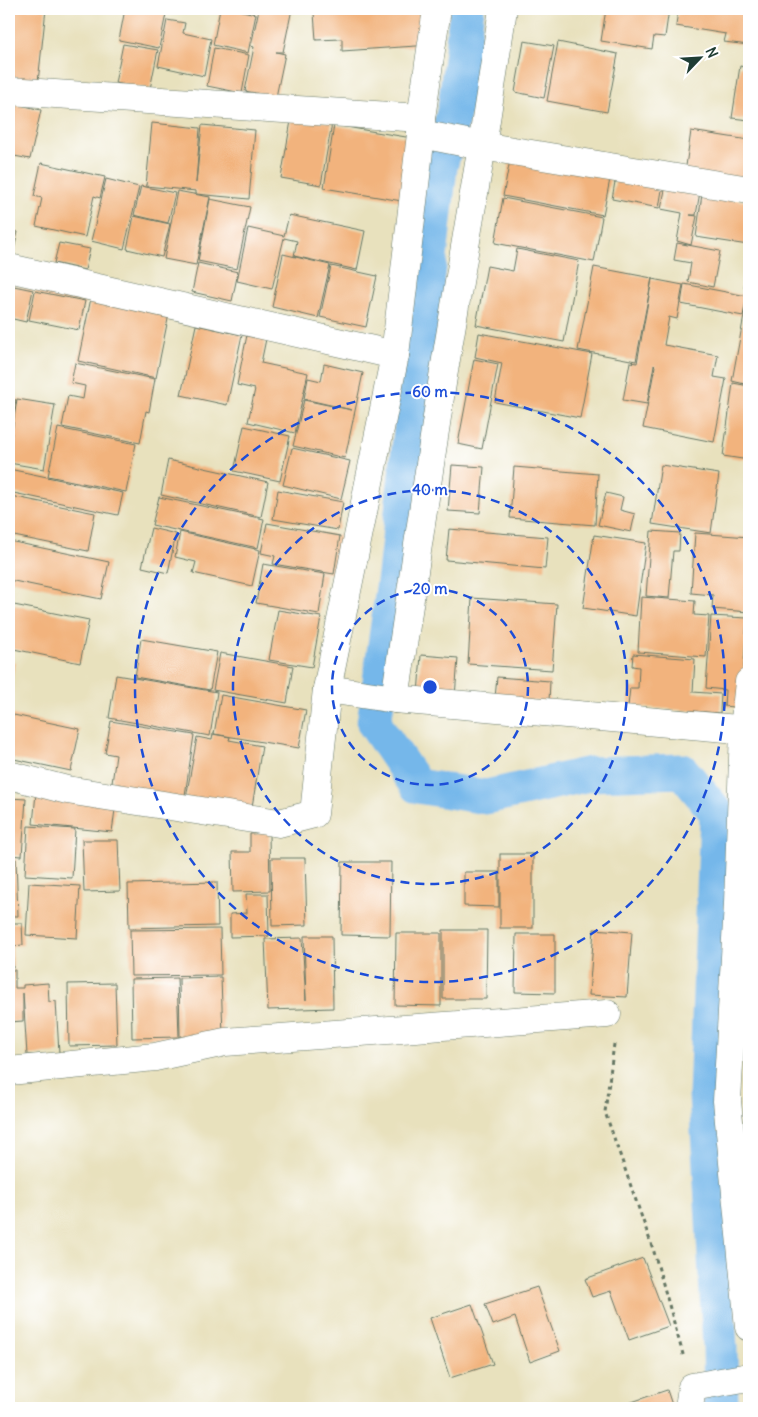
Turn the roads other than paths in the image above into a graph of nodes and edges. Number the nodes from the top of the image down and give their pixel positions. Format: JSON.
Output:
{"nodes":[{"id":1,"x":438,"y":9,"type":"edge"},
{"id":2,"x":503,"y":9,"type":"edge"},
{"id":3,"x":9,"y":91,"type":"edge"},
{"id":4,"x":421,"y":126,"type":"junction"},
{"id":5,"x":482,"y":146,"type":"junction"},
{"id":6,"x":749,"y":190,"type":"edge"},
{"id":7,"x":9,"y":268,"type":"edge"},
{"id":8,"x":395,"y":356,"type":"junction"},
{"id":9,"x":749,"y":682,"type":"edge"},
{"id":10,"x":327,"y":689,"type":"junction"},
{"id":11,"x":395,"y":699,"type":"junction"},
{"id":12,"x":746,"y":729,"type":"edge"},
{"id":13,"x":9,"y":775,"type":"edge"},
{"id":14,"x":744,"y":904,"type":"edge"},
{"id":15,"x":607,"y":1014,"type":"road end"},
{"id":16,"x":9,"y":1071,"type":"edge"},
{"id":17,"x":749,"y":1327,"type":"edge"},
{"id":18,"x":749,"y":1377,"type":"edge"},
{"id":19,"x":690,"y":1398,"type":"edge"}],
"edges":[{"from":1,"to":4,"type":"street"},
{"from":2,"to":5,"type":"street"},
{"from":3,"to":4,"type":"street"},
{"from":4,"to":5,"type":"street"},
{"from":4,"to":8,"type":"street"},
{"from":5,"to":6,"type":"street"},
{"from":5,"to":11,"type":"street"},
{"from":7,"to":8,"type":"street"},
{"from":8,"to":10,"type":"street"},
{"from":9,"to":12,"type":"street"},
{"from":10,"to":11,"type":"street"},
{"from":10,"to":13,"type":"street"},
{"from":11,"to":12,"type":"street"},
{"from":12,"to":14,"type":"street"},
{"from":14,"to":17,"type":"street"},
{"from":15,"to":16,"type":"street"},
{"from":18,"to":19,"type":"street"}]}
